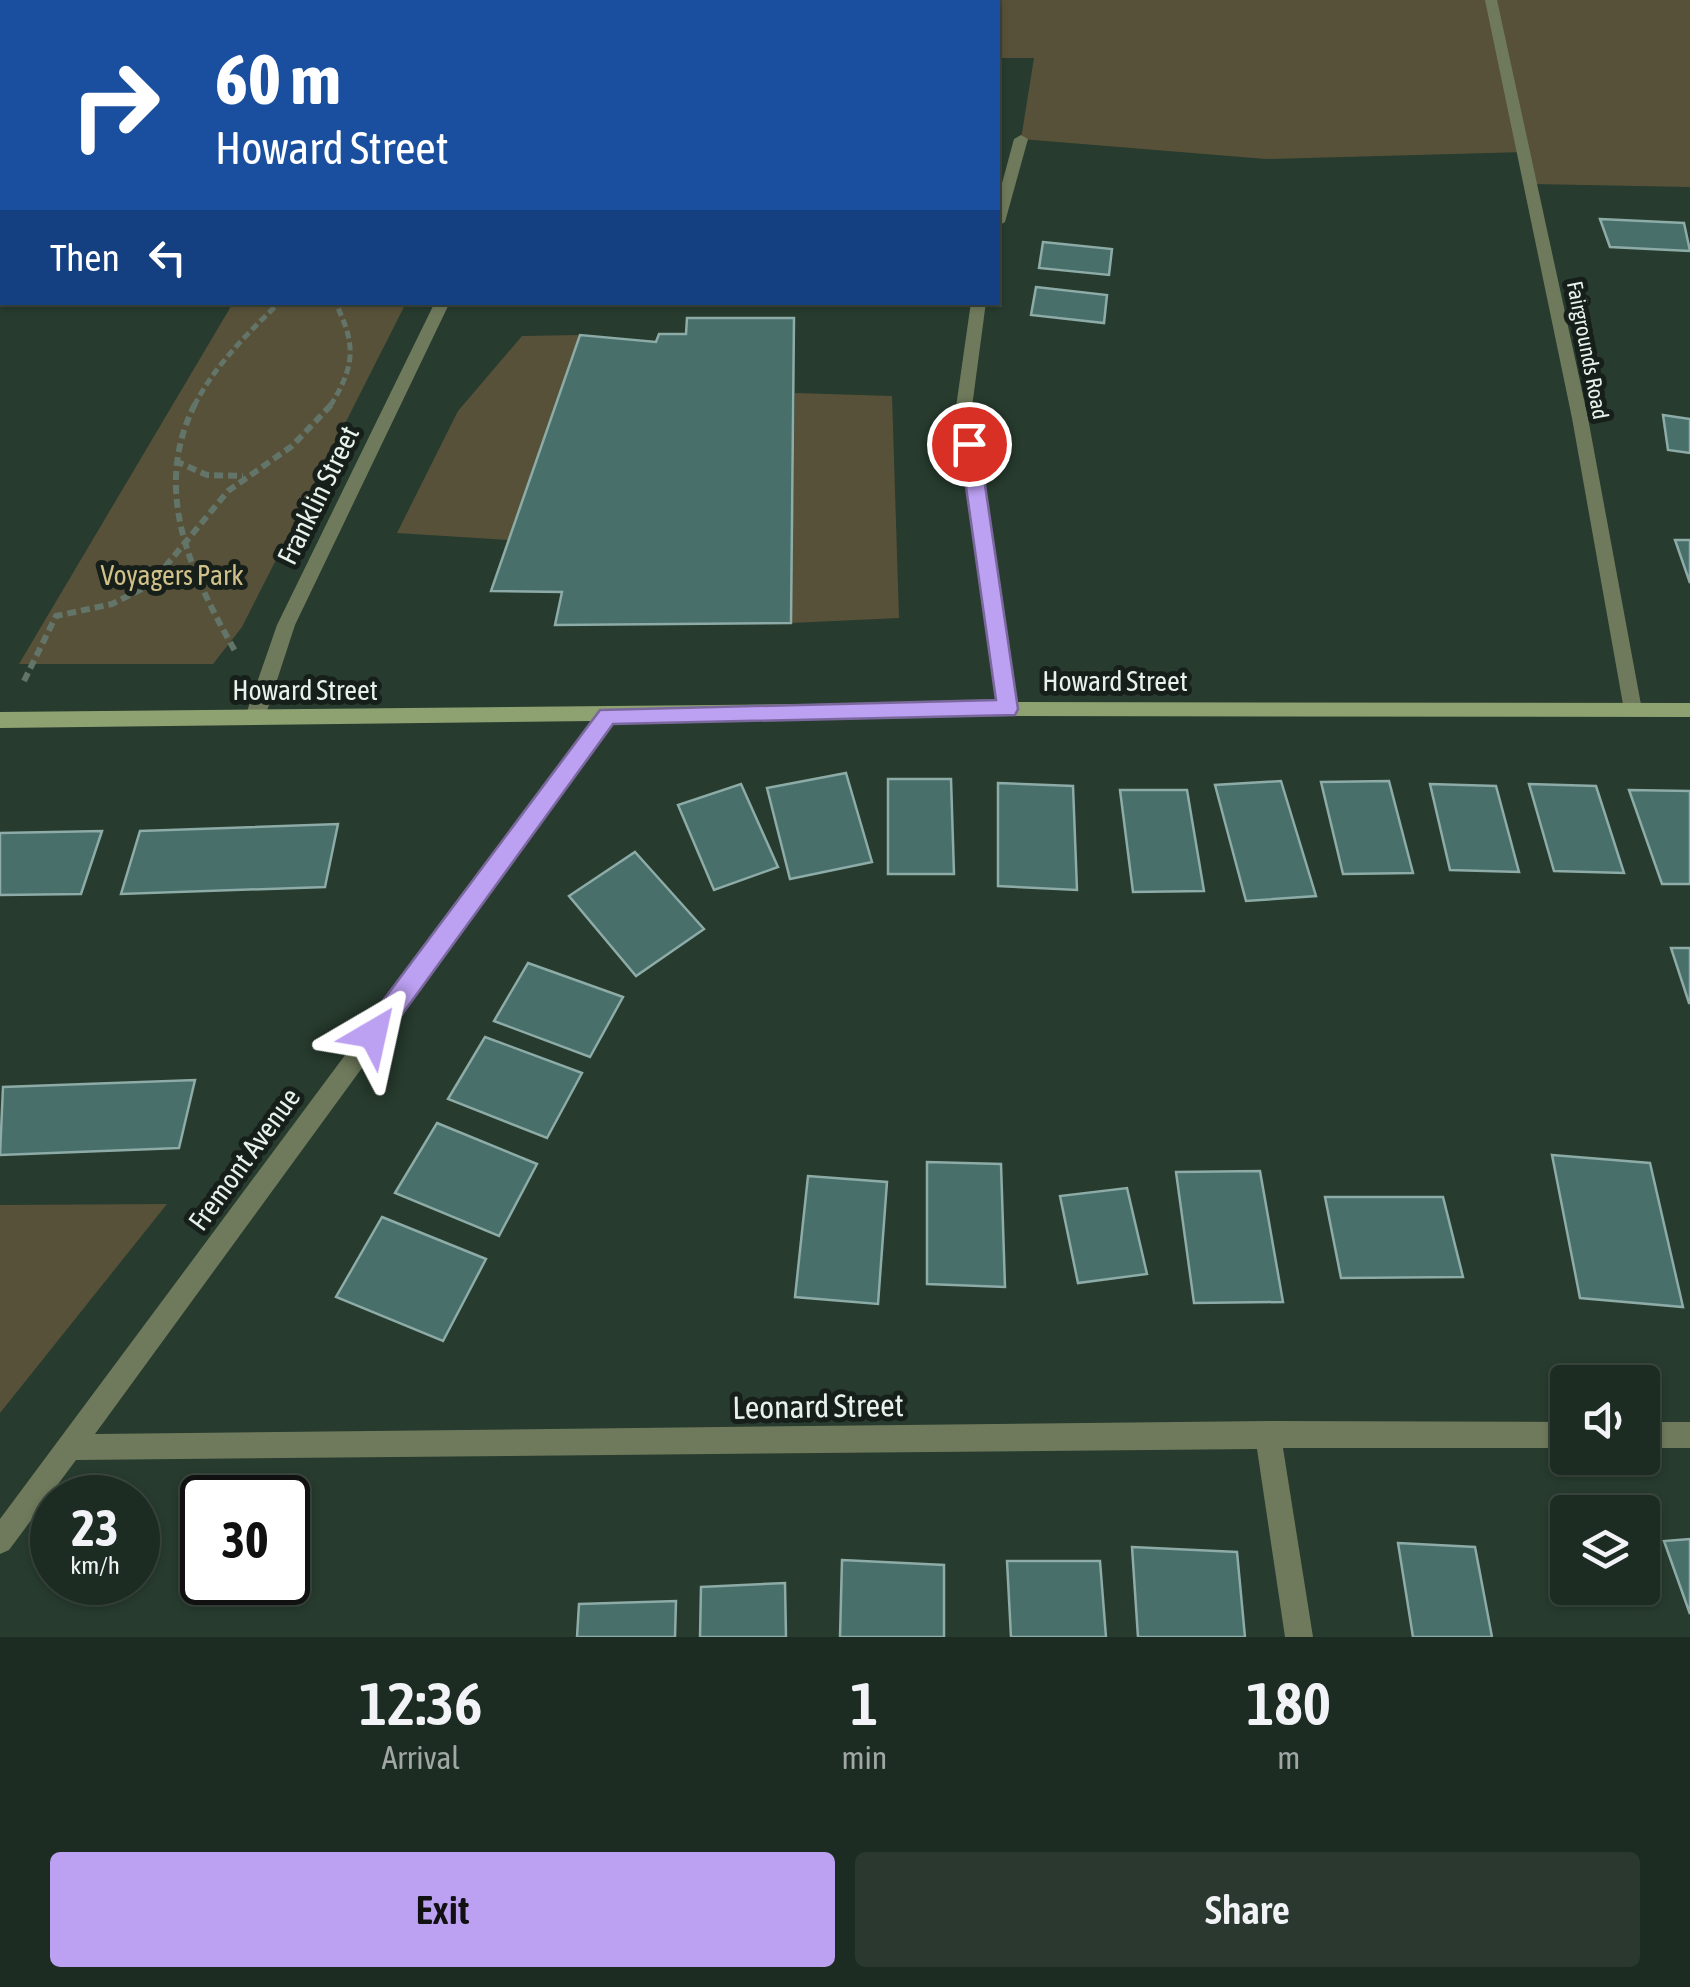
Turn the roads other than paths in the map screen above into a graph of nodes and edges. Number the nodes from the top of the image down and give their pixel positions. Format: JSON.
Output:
{"nodes":[{"id":1,"x":1491,"y":0,"type":"edge"},
{"id":2,"x":1021,"y":138,"type":"dead end"},
{"id":3,"x":1000,"y":215,"type":"edge"},
{"id":4,"x":442,"y":305,"type":"edge"},
{"id":5,"x":979,"y":305,"type":"edge"},
{"id":6,"x":1008,"y":709,"type":"junction"},
{"id":7,"x":1632,"y":710,"type":"junction"},
{"id":8,"x":1690,"y":710,"type":"edge"},
{"id":9,"x":608,"y":716,"type":"junction"},
{"id":10,"x":254,"y":717,"type":"junction"},
{"id":11,"x":0,"y":720,"type":"edge"},
{"id":12,"x":1268,"y":1434,"type":"junction"},
{"id":13,"x":1550,"y":1434,"type":"edge"},
{"id":14,"x":1660,"y":1435,"type":"edge"},
{"id":15,"x":1690,"y":1435,"type":"edge"},
{"id":16,"x":69,"y":1447,"type":"junction"},
{"id":17,"x":0,"y":1542,"type":"edge"},
{"id":18,"x":1299,"y":1637,"type":"edge"}],
"edges":[{"from":1,"to":7,"type":"street","name":"Fairgrounds Road"},
{"from":2,"to":3,"type":"street"},
{"from":4,"to":10,"type":"street","name":"Franklin Street"},
{"from":5,"to":6,"type":"street"},
{"from":6,"to":7,"type":"street","name":"Howard Street"},
{"from":6,"to":9,"type":"street","name":"Howard Street"},
{"from":7,"to":8,"type":"street","name":"Howard Street"},
{"from":9,"to":10,"type":"street","name":"Howard Street"},
{"from":9,"to":16,"type":"street","name":"Fremont Avenue"},
{"from":10,"to":11,"type":"street","name":"Howard Street"},
{"from":12,"to":13,"type":"street","name":"Leonard Street"},
{"from":12,"to":16,"type":"street","name":"Leonard Street"},
{"from":12,"to":18,"type":"street"},
{"from":14,"to":15,"type":"street"},
{"from":16,"to":17,"type":"street","name":"Fremont Avenue"}]}
